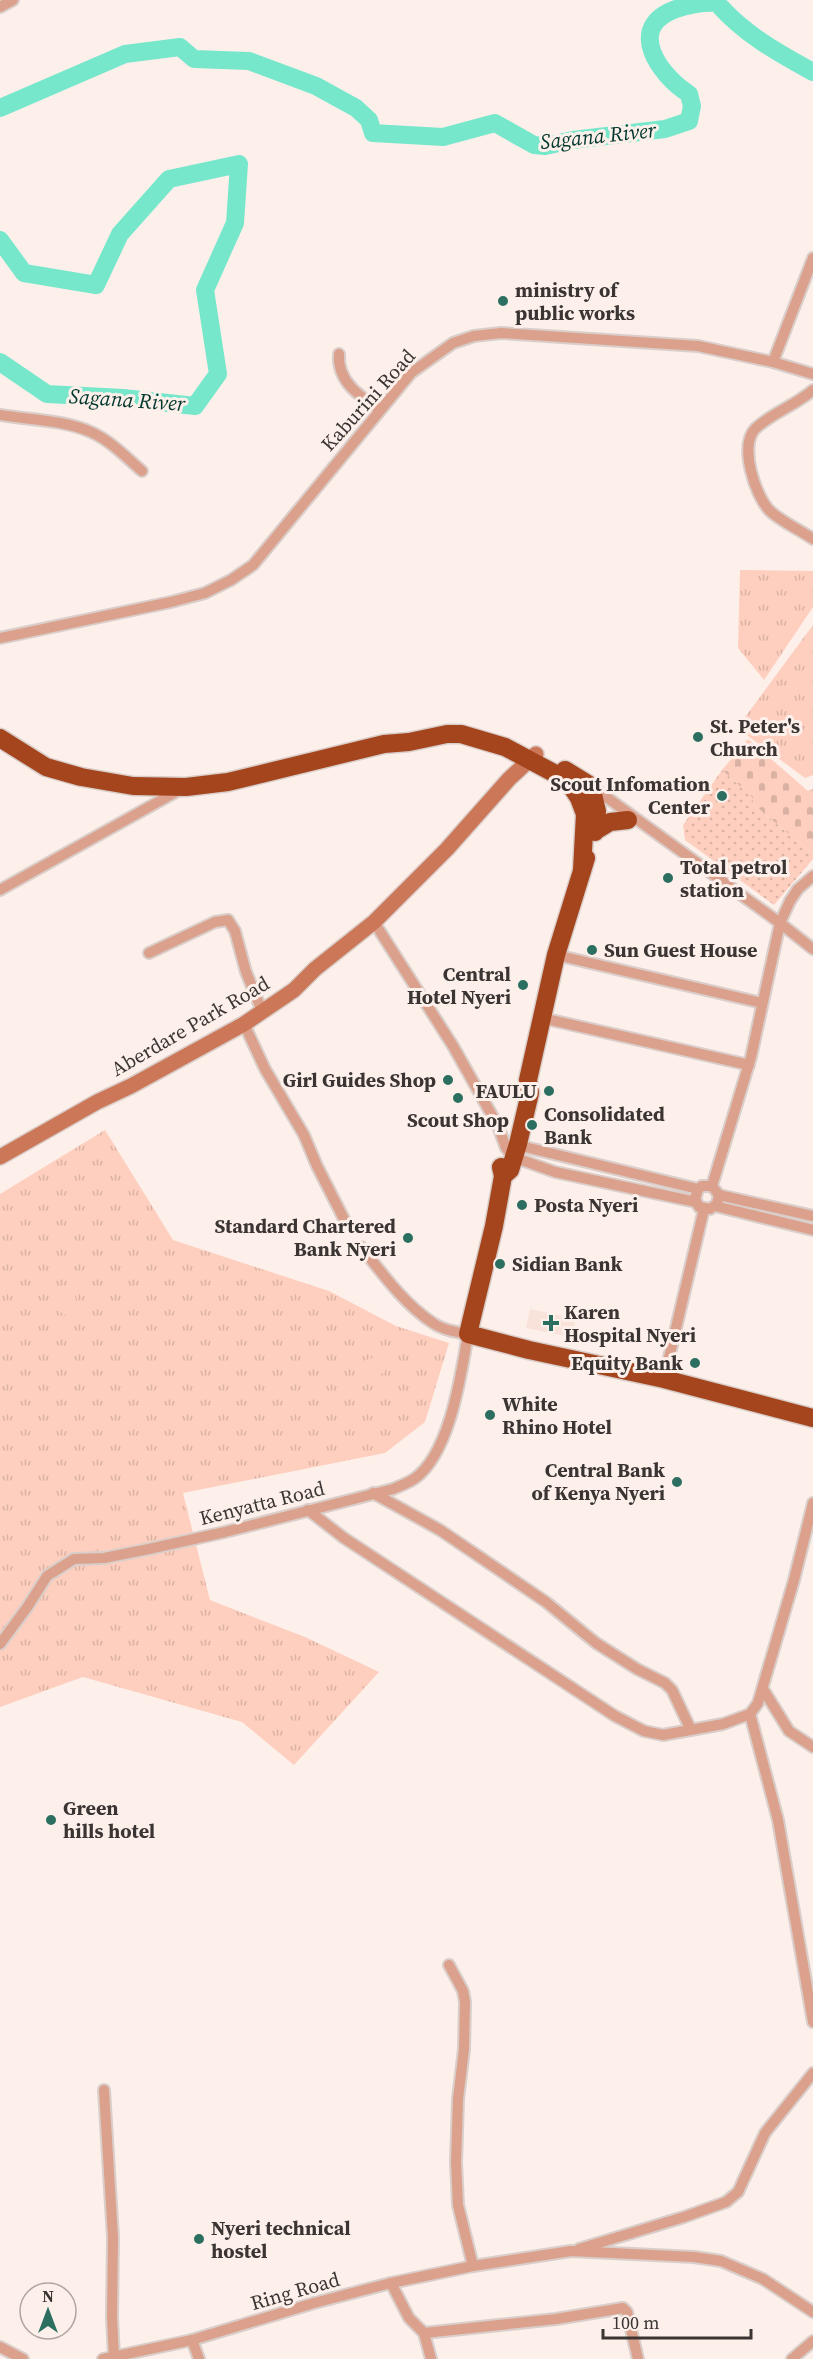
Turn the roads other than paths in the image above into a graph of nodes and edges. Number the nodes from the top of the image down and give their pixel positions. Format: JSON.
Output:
{"nodes":[{"id":1,"x":14,"y":0,"type":"edge"},
{"id":2,"x":0,"y":7,"type":"edge"},
{"id":3,"x":813,"y":258,"type":"edge"},
{"id":4,"x":339,"y":354,"type":"dead end"},
{"id":5,"x":773,"y":362,"type":"junction"},
{"id":6,"x":813,"y":374,"type":"edge"},
{"id":7,"x":813,"y":390,"type":"edge"},
{"id":8,"x":379,"y":410,"type":"junction"},
{"id":9,"x":0,"y":415,"type":"edge"},
{"id":10,"x":142,"y":471,"type":"dead end"},
{"id":11,"x":813,"y":539,"type":"edge"},
{"id":12,"x":0,"y":638,"type":"edge"},
{"id":13,"x":0,"y":738,"type":"edge"},
{"id":14,"x":528,"y":754,"type":"junction"},
{"id":15,"x":567,"y":780,"type":"junction"},
{"id":16,"x":186,"y":787,"type":"junction"},
{"id":17,"x":592,"y":792,"type":"junction"},
{"id":18,"x":628,"y":820,"type":"junction"},
{"id":19,"x":595,"y":831,"type":"junction"},
{"id":20,"x":690,"y":860,"type":"junction"},
{"id":21,"x":582,"y":870,"type":"junction"},
{"id":22,"x":813,"y":876,"type":"edge"},
{"id":23,"x":0,"y":890,"type":"edge"},
{"id":24,"x":374,"y":922,"type":"junction"},
{"id":25,"x":780,"y":923,"type":"junction"},
{"id":26,"x":813,"y":950,"type":"edge"},
{"id":27,"x":149,"y":953,"type":"dead end"},
{"id":28,"x":556,"y":955,"type":"junction"},
{"id":29,"x":762,"y":1004,"type":"junction"},
{"id":30,"x":262,"y":1011,"type":"junction"},
{"id":31,"x":542,"y":1018,"type":"junction"},
{"id":32,"x":244,"y":1023,"type":"junction"},
{"id":33,"x":749,"y":1065,"type":"junction"},
{"id":34,"x":509,"y":1142,"type":"junction"},
{"id":35,"x":0,"y":1157,"type":"edge"},
{"id":36,"x":712,"y":1186,"type":"junction"},
{"id":37,"x":698,"y":1189,"type":"junction"},
{"id":38,"x":719,"y":1195,"type":"junction"},
{"id":39,"x":705,"y":1206,"type":"junction"},
{"id":40,"x":813,"y":1216,"type":"edge"},
{"id":41,"x":346,"y":1223,"type":"dead end"},
{"id":42,"x":813,"y":1230,"type":"edge"},
{"id":43,"x":361,"y":1247,"type":"dead end"},
{"id":44,"x":468,"y":1334,"type":"junction"},
{"id":45,"x":664,"y":1379,"type":"junction"},
{"id":46,"x":813,"y":1418,"type":"edge"},
{"id":47,"x":374,"y":1493,"type":"junction"},
{"id":48,"x":813,"y":1503,"type":"edge"},
{"id":49,"x":308,"y":1510,"type":"junction"},
{"id":50,"x":0,"y":1644,"type":"edge"},
{"id":51,"x":764,"y":1689,"type":"junction"},
{"id":52,"x":750,"y":1714,"type":"junction"},
{"id":53,"x":691,"y":1730,"type":"junction"},
{"id":54,"x":813,"y":1747,"type":"edge"},
{"id":55,"x":449,"y":1965,"type":"dead end"},
{"id":56,"x":813,"y":2022,"type":"edge"},
{"id":57,"x":813,"y":2073,"type":"edge"},
{"id":58,"x":104,"y":2090,"type":"dead end"},
{"id":59,"x":571,"y":2251,"type":"junction"},
{"id":60,"x":473,"y":2266,"type":"junction"},
{"id":61,"x":391,"y":2283,"type":"junction"},
{"id":62,"x":813,"y":2312,"type":"edge"},
{"id":63,"x":424,"y":2333,"type":"junction"},
{"id":64,"x":192,"y":2340,"type":"junction"},
{"id":65,"x":813,"y":2341,"type":"edge"},
{"id":66,"x":0,"y":2347,"type":"edge"},
{"id":67,"x":108,"y":2358,"type":"edge"},
{"id":68,"x":23,"y":2359,"type":"edge"},
{"id":69,"x":199,"y":2359,"type":"edge"},
{"id":70,"x":431,"y":2359,"type":"edge"},
{"id":71,"x":638,"y":2359,"type":"edge"},
{"id":72,"x":792,"y":2359,"type":"edge"}],
"edges":[{"from":1,"to":2,"type":"street"},
{"from":3,"to":5,"type":"street"},
{"from":4,"to":8,"type":"street"},
{"from":5,"to":6,"type":"street","name":"Kaburini Road"},
{"from":5,"to":8,"type":"street","name":"Kaburini Road"},
{"from":7,"to":11,"type":"street"},
{"from":8,"to":12,"type":"street","name":"Kaburini Road"},
{"from":9,"to":10,"type":"street"},
{"from":13,"to":16,"type":"highway"},
{"from":14,"to":15,"type":"highway"},
{"from":14,"to":16,"type":"highway"},
{"from":14,"to":17,"type":"highway"},
{"from":14,"to":24,"type":"street","name":"Aberdare Park Road"},
{"from":15,"to":17,"type":"street"},
{"from":15,"to":21,"type":"highway"},
{"from":16,"to":23,"type":"street"},
{"from":17,"to":18,"type":"street"},
{"from":17,"to":19,"type":"highway"},
{"from":17,"to":20,"type":"street"},
{"from":18,"to":19,"type":"highway"},
{"from":18,"to":20,"type":"street"},
{"from":19,"to":21,"type":"highway"},
{"from":20,"to":25,"type":"street"},
{"from":21,"to":28,"type":"highway"},
{"from":22,"to":25,"type":"street"},
{"from":24,"to":30,"type":"street","name":"Aberdare Park Road"},
{"from":24,"to":34,"type":"street"},
{"from":25,"to":26,"type":"street"},
{"from":25,"to":29,"type":"street"},
{"from":27,"to":30,"type":"street"},
{"from":28,"to":29,"type":"street"},
{"from":28,"to":31,"type":"highway"},
{"from":29,"to":33,"type":"street"},
{"from":30,"to":32,"type":"street","name":"Aberdare Park Road"},
{"from":31,"to":33,"type":"street"},
{"from":31,"to":34,"type":"highway"},
{"from":32,"to":35,"type":"street","name":"Aberdare Park Road"},
{"from":32,"to":41,"type":"street"},
{"from":33,"to":36,"type":"street"},
{"from":34,"to":37,"type":"street"},
{"from":34,"to":39,"type":"street"},
{"from":34,"to":44,"type":"highway"},
{"from":36,"to":37,"type":"street"},
{"from":36,"to":38,"type":"street"},
{"from":37,"to":39,"type":"street"},
{"from":38,"to":39,"type":"street"},
{"from":38,"to":40,"type":"street"},
{"from":39,"to":42,"type":"street"},
{"from":39,"to":45,"type":"street"},
{"from":43,"to":44,"type":"street"},
{"from":44,"to":45,"type":"highway"},
{"from":44,"to":47,"type":"street","name":"Kenyatta Road"},
{"from":45,"to":46,"type":"highway"},
{"from":47,"to":49,"type":"street","name":"Kenyatta Road"},
{"from":47,"to":53,"type":"street"},
{"from":48,"to":51,"type":"street"},
{"from":49,"to":50,"type":"street","name":"Kenyatta Road"},
{"from":49,"to":53,"type":"street"},
{"from":51,"to":52,"type":"street"},
{"from":51,"to":54,"type":"street"},
{"from":52,"to":53,"type":"street"},
{"from":52,"to":56,"type":"street"},
{"from":55,"to":60,"type":"street"},
{"from":57,"to":59,"type":"street","name":"Ring Road"},
{"from":58,"to":67,"type":"street"},
{"from":59,"to":60,"type":"street","name":"Ring Road"},
{"from":59,"to":62,"type":"street","name":"Ring Road"},
{"from":60,"to":61,"type":"street","name":"Ring Road"},
{"from":61,"to":63,"type":"street"},
{"from":61,"to":64,"type":"street","name":"Ring Road"},
{"from":63,"to":70,"type":"street"},
{"from":63,"to":71,"type":"street"},
{"from":64,"to":67,"type":"street","name":"Ring Road"},
{"from":64,"to":69,"type":"street"},
{"from":65,"to":72,"type":"street"},
{"from":66,"to":68,"type":"street"}]}
